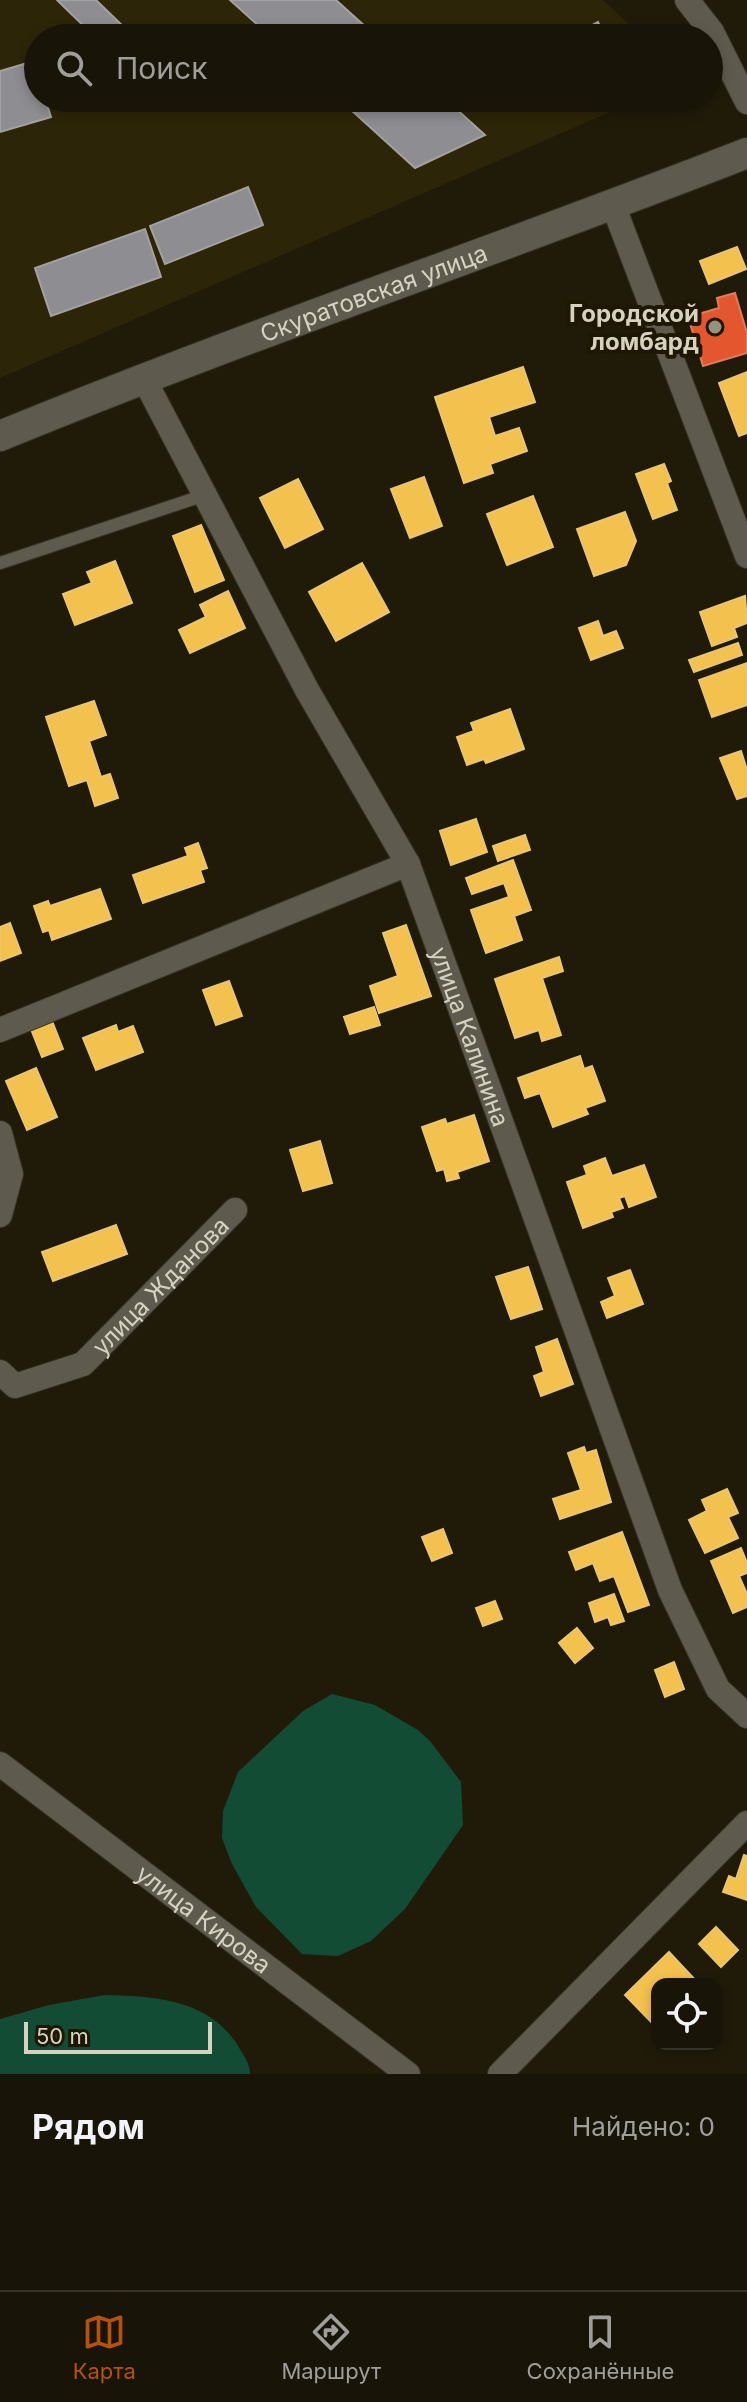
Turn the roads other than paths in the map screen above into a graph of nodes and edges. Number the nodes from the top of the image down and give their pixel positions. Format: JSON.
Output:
{"nodes":[{"id":1,"x":687,"y":0,"type":"edge"},
{"id":2,"x":706,"y":24,"type":"edge"},
{"id":3,"x":723,"y":54,"type":"edge"},
{"id":4,"x":747,"y":102,"type":"edge"},
{"id":5,"x":747,"y":153,"type":"edge"},
{"id":6,"x":613,"y":205,"type":"junction"},
{"id":7,"x":143,"y":377,"type":"junction"},
{"id":8,"x":0,"y":436,"type":"edge"},
{"id":9,"x":205,"y":495,"type":"junction"},
{"id":10,"x":747,"y":556,"type":"edge"},
{"id":11,"x":0,"y":563,"type":"edge"},
{"id":12,"x":408,"y":864,"type":"junction"},
{"id":13,"x":0,"y":1030,"type":"edge"},
{"id":14,"x":0,"y":1133,"type":"edge"},
{"id":15,"x":235,"y":1210,"type":"dead end"},
{"id":16,"x":0,"y":1215,"type":"edge"},
{"id":17,"x":0,"y":1372,"type":"edge"},
{"id":18,"x":747,"y":1716,"type":"edge"},
{"id":19,"x":0,"y":1764,"type":"edge"},
{"id":20,"x":747,"y":1823,"type":"edge"},
{"id":21,"x":408,"y":2074,"type":"edge"},
{"id":22,"x":500,"y":2074,"type":"edge"}],
"edges":[{"from":1,"to":2,"type":"street"},
{"from":3,"to":4,"type":"street"},
{"from":5,"to":6,"type":"street","name":"Скуратовская улица"},
{"from":6,"to":7,"type":"street","name":"Скуратовская улица"},
{"from":6,"to":10,"type":"street"},
{"from":7,"to":8,"type":"street","name":"Скуратовская улица"},
{"from":7,"to":9,"type":"street","name":"улица Калинина"},
{"from":9,"to":11,"type":"lane"},
{"from":9,"to":12,"type":"street","name":"улица Калинина"},
{"from":12,"to":13,"type":"street"},
{"from":12,"to":18,"type":"street","name":"улица Калинина"},
{"from":14,"to":16,"type":"street"},
{"from":15,"to":17,"type":"street","name":"улица Жданова"},
{"from":19,"to":21,"type":"street","name":"улица Кирова"},
{"from":20,"to":22,"type":"street"}]}
